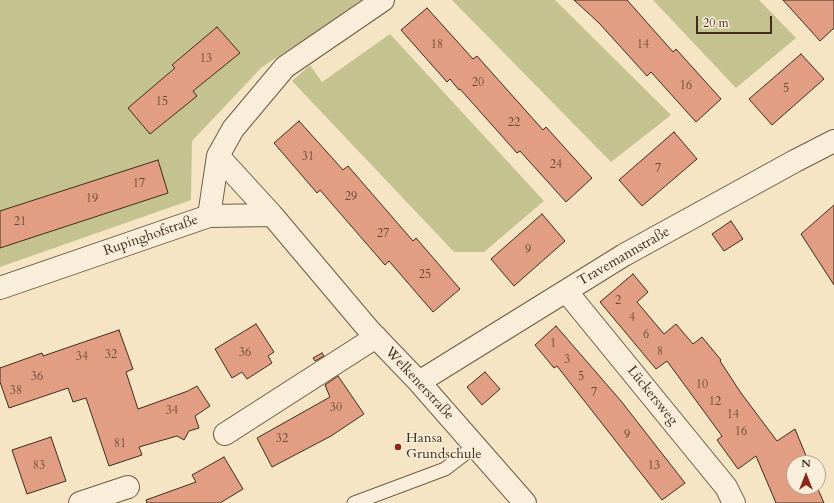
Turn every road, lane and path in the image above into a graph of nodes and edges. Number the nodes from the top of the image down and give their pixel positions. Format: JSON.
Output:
{"nodes":[{"id":1,"x":383,"y":0,"type":"edge"},
{"id":2,"x":831,"y":147,"type":"edge"},
{"id":3,"x":218,"y":156,"type":"junction"},
{"id":4,"x":272,"y":215,"type":"junction"},
{"id":5,"x":209,"y":216,"type":"junction"},
{"id":6,"x":0,"y":288,"type":"edge"},
{"id":7,"x":566,"y":291,"type":"junction"},
{"id":8,"x":376,"y":337,"type":"junction"},
{"id":9,"x":419,"y":382,"type":"junction"},
{"id":10,"x":225,"y":434,"type":"dead end"},
{"id":11,"x":475,"y":446,"type":"junction"},
{"id":12,"x":128,"y":487,"type":"dead end"},
{"id":13,"x":80,"y":503,"type":"edge"},
{"id":14,"x":354,"y":503,"type":"edge"},
{"id":15,"x":525,"y":503,"type":"edge"},
{"id":16,"x":734,"y":503,"type":"edge"}],
"edges":[{"from":1,"to":3,"type":"street","name":"Rupinghofstraße"},
{"from":2,"to":7,"type":"street","name":"Travemannstraße"},
{"from":3,"to":4,"type":"street","name":"Welkenerstraße"},
{"from":3,"to":5,"type":"street","name":"Rupinghofstraße"},
{"from":4,"to":5,"type":"street"},
{"from":4,"to":8,"type":"street","name":"Welkenerstraße"},
{"from":5,"to":6,"type":"street","name":"Rupinghofstraße"},
{"from":7,"to":9,"type":"street","name":"Travemannstraße"},
{"from":7,"to":16,"type":"street","name":"Lückersweg"},
{"from":8,"to":9,"type":"street","name":"Welkenerstraße"},
{"from":8,"to":10,"type":"street","name":"Welkenerstraße"},
{"from":9,"to":11,"type":"street","name":"Welkenerstraße"},
{"from":11,"to":14,"type":"lane"},
{"from":11,"to":15,"type":"street","name":"Welkenerstraße"},
{"from":12,"to":13,"type":"street"}]}
